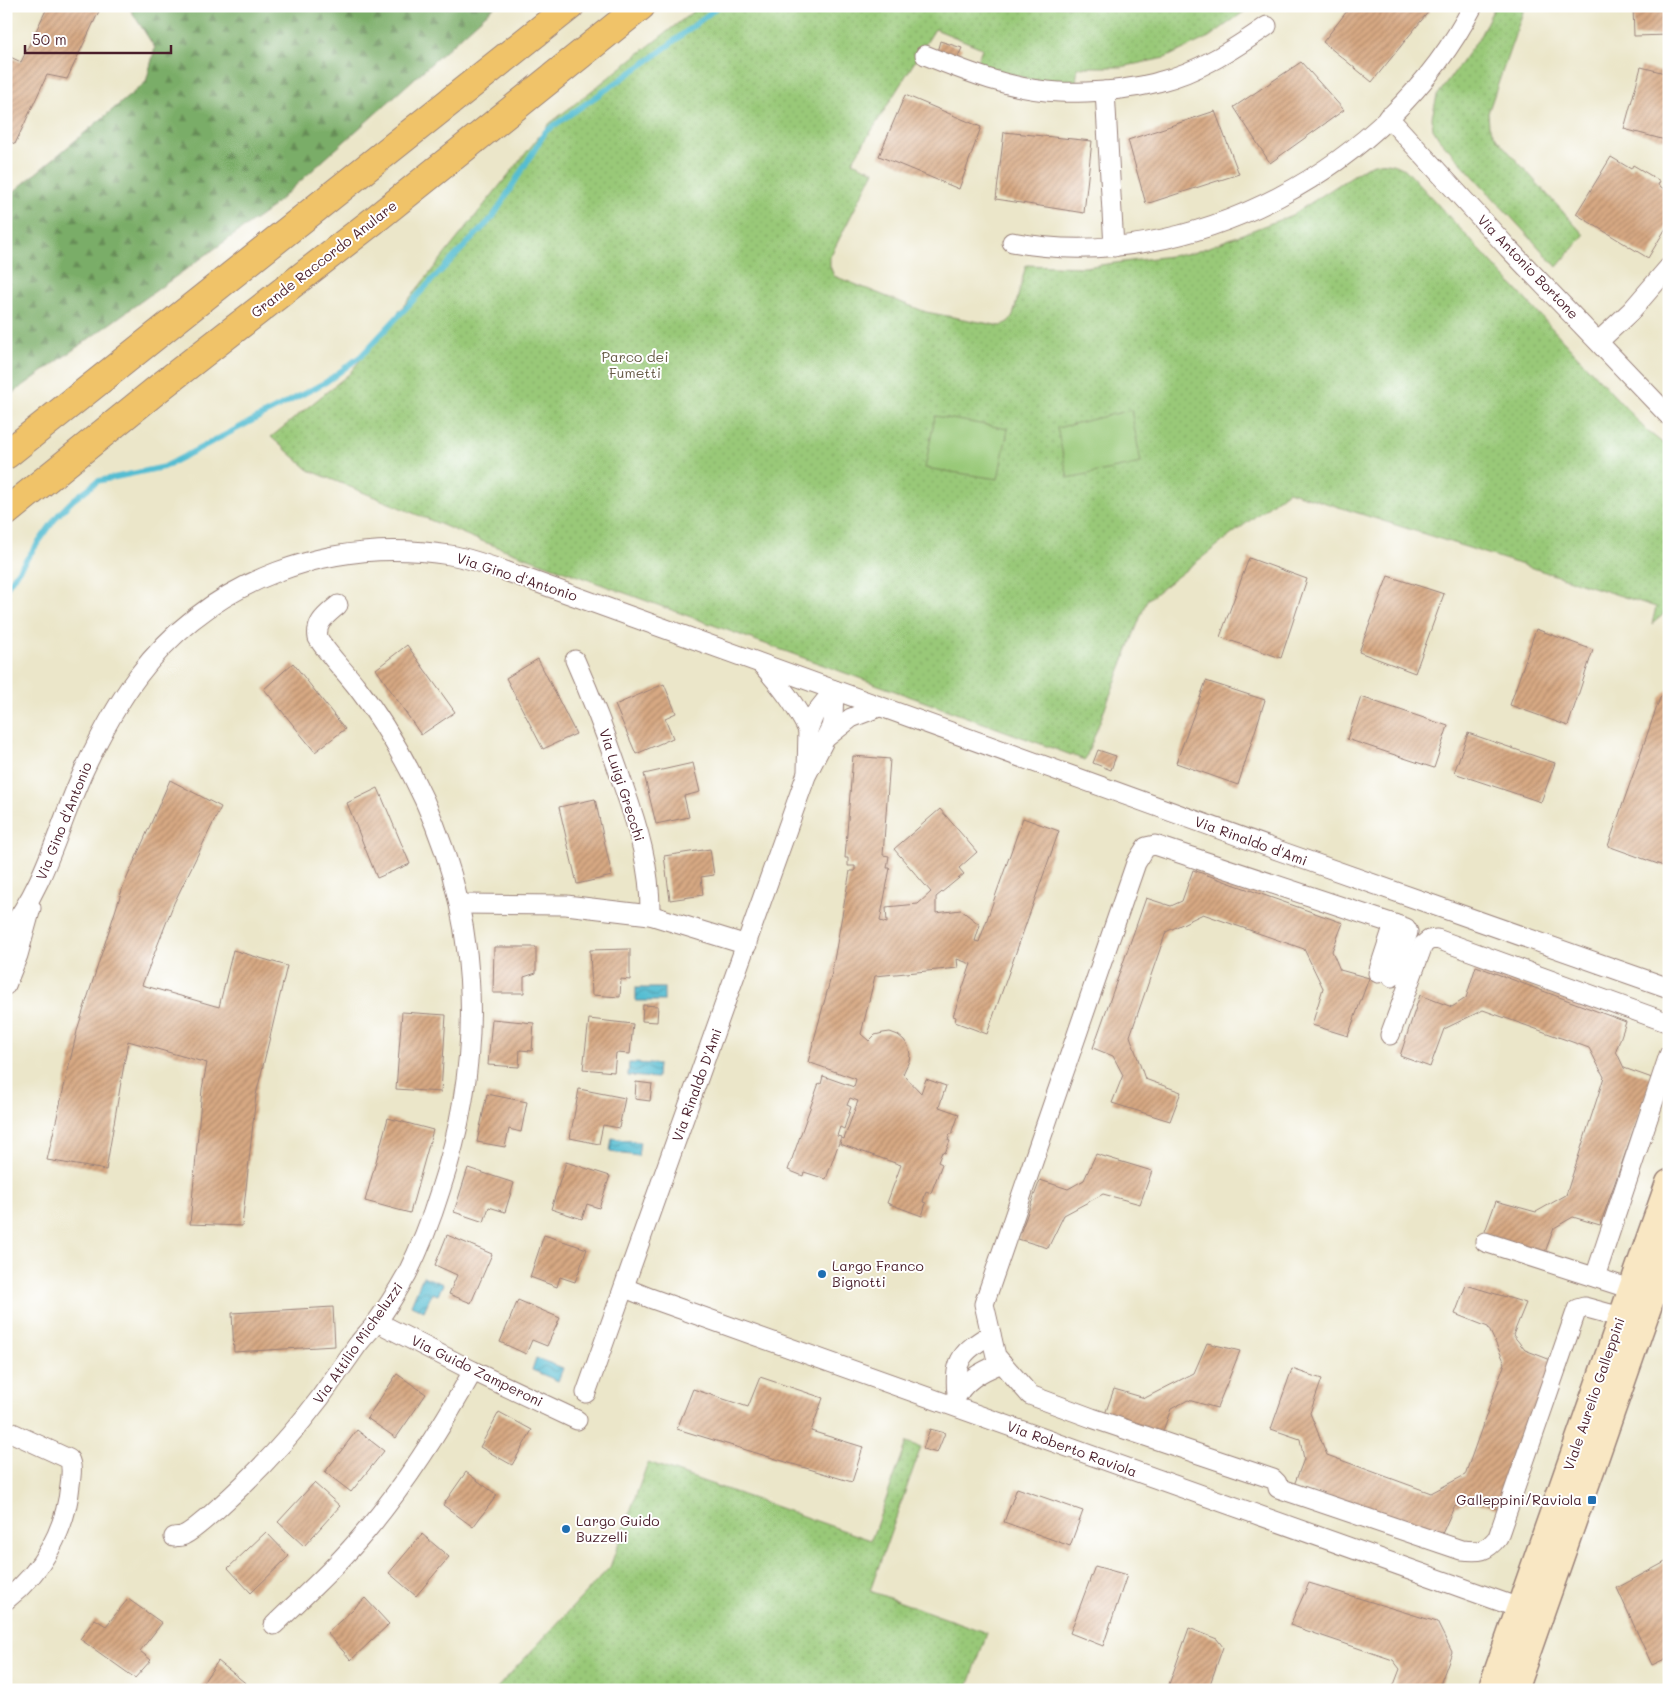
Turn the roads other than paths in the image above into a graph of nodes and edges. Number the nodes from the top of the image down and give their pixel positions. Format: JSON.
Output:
{"nodes":[{"id":1,"x":570,"y":6,"type":"edge"},
{"id":2,"x":641,"y":6,"type":"edge"},
{"id":3,"x":1473,"y":6,"type":"edge"},
{"id":4,"x":1268,"y":26,"type":"dead end"},
{"id":5,"x":925,"y":55,"type":"dead end"},
{"id":6,"x":1105,"y":91,"type":"junction"},
{"id":7,"x":1388,"y":117,"type":"junction"},
{"id":8,"x":1012,"y":242,"type":"dead end"},
{"id":9,"x":1114,"y":247,"type":"junction"},
{"id":10,"x":1669,"y":267,"type":"edge"},
{"id":11,"x":1599,"y":342,"type":"junction"},
{"id":12,"x":1669,"y":416,"type":"edge"},
{"id":13,"x":6,"y":455,"type":"edge"},
{"id":14,"x":6,"y":512,"type":"edge"},
{"id":15,"x":338,"y":606,"type":"dead end"},
{"id":16,"x":575,"y":660,"type":"dead end"},
{"id":17,"x":758,"y":661,"type":"junction"},
{"id":18,"x":834,"y":690,"type":"junction"},
{"id":19,"x":879,"y":707,"type":"junction"},
{"id":20,"x":808,"y":730,"type":"junction"},
{"id":21,"x":827,"y":737,"type":"junction"},
{"id":22,"x":806,"y":776,"type":"junction"},
{"id":23,"x":32,"y":896,"type":"junction"},
{"id":24,"x":460,"y":904,"type":"junction"},
{"id":25,"x":650,"y":915,"type":"junction"},
{"id":26,"x":6,"y":934,"type":"edge"},
{"id":27,"x":747,"y":945,"type":"junction"},
{"id":28,"x":1385,"y":975,"type":"dead end"},
{"id":29,"x":6,"y":985,"type":"edge"},
{"id":30,"x":1669,"y":988,"type":"edge"},
{"id":31,"x":1669,"y":1023,"type":"edge"},
{"id":32,"x":1390,"y":1035,"type":"dead end"},
{"id":33,"x":1669,"y":1055,"type":"edge"},
{"id":34,"x":1669,"y":1183,"type":"edge"},
{"id":35,"x":1485,"y":1242,"type":"dead end"},
{"id":36,"x":1669,"y":1247,"type":"edge"},
{"id":37,"x":1595,"y":1277,"type":"junction"},
{"id":38,"x":625,"y":1288,"type":"junction"},
{"id":39,"x":1631,"y":1290,"type":"junction"},
{"id":40,"x":1621,"y":1316,"type":"junction"},
{"id":41,"x":377,"y":1322,"type":"junction"},
{"id":42,"x":991,"y":1334,"type":"junction"},
{"id":43,"x":1002,"y":1363,"type":"junction"},
{"id":44,"x":473,"y":1371,"type":"junction"},
{"id":45,"x":586,"y":1393,"type":"dead end"},
{"id":46,"x":955,"y":1399,"type":"junction"},
{"id":47,"x":577,"y":1420,"type":"dead end"},
{"id":48,"x":6,"y":1430,"type":"edge"},
{"id":49,"x":174,"y":1537,"type":"dead end"},
{"id":50,"x":6,"y":1600,"type":"edge"},
{"id":51,"x":1519,"y":1608,"type":"junction"},
{"id":52,"x":274,"y":1625,"type":"dead end"},
{"id":53,"x":1491,"y":1690,"type":"edge"},
{"id":54,"x":1514,"y":1690,"type":"edge"}],
"edges":[{"from":1,"to":13,"type":"highway"},
{"from":2,"to":14,"type":"highway","name":"Grande Raccordo Anulare"},
{"from":3,"to":7,"type":"street"},
{"from":4,"to":6,"type":"street"},
{"from":5,"to":6,"type":"street"},
{"from":6,"to":9,"type":"street"},
{"from":7,"to":9,"type":"street"},
{"from":7,"to":11,"type":"street","name":"Via Antonio Bortone"},
{"from":8,"to":9,"type":"street"},
{"from":10,"to":11,"type":"street"},
{"from":11,"to":12,"type":"street","name":"Via Antonio Bortone"},
{"from":15,"to":24,"type":"street","name":"Via Attilio Micheluzzi"},
{"from":16,"to":25,"type":"street","name":"Via Luigi Grecchi"},
{"from":17,"to":18,"type":"street","name":"Via Gino d'Antonio"},
{"from":17,"to":20,"type":"street"},
{"from":17,"to":23,"type":"street","name":"Via Gino d'Antonio"},
{"from":18,"to":19,"type":"street","name":"Via Rinaldo d'Ami"},
{"from":18,"to":20,"type":"street","name":"Via Rinaldo D'Ami"},
{"from":18,"to":21,"type":"street","name":"Via Rinaldo D'Ami"},
{"from":19,"to":21,"type":"street","name":"Via Rinaldo D'Ami"},
{"from":19,"to":30,"type":"street","name":"Via Rinaldo d'Ami"},
{"from":20,"to":22,"type":"street","name":"Via Rinaldo D'Ami"},
{"from":21,"to":22,"type":"street","name":"Via Rinaldo D'Ami"},
{"from":22,"to":27,"type":"street","name":"Via Rinaldo D'Ami"},
{"from":23,"to":26,"type":"street"},
{"from":23,"to":29,"type":"street"},
{"from":24,"to":25,"type":"street"},
{"from":24,"to":41,"type":"street","name":"Via Attilio Micheluzzi"},
{"from":25,"to":27,"type":"street"},
{"from":27,"to":38,"type":"street","name":"Via Rinaldo D'Ami"},
{"from":28,"to":42,"type":"street"},
{"from":31,"to":32,"type":"street"},
{"from":33,"to":37,"type":"street"},
{"from":34,"to":39,"type":"street","name":"Viale Aurelio Galleppini"},
{"from":35,"to":37,"type":"street"},
{"from":36,"to":54,"type":"street","name":"Viale Aurelio Galleppini"},
{"from":37,"to":39,"type":"street"},
{"from":38,"to":45,"type":"street","name":"Via Rinaldo D'Ami"},
{"from":38,"to":46,"type":"street","name":"Via Roberto Raviola"},
{"from":39,"to":40,"type":"street","name":"Viale Aurelio Galleppini"},
{"from":40,"to":43,"type":"street"},
{"from":40,"to":51,"type":"street","name":"Viale Aurelio Galleppini"},
{"from":41,"to":44,"type":"street","name":"Via Guido Zamperoni"},
{"from":41,"to":49,"type":"street","name":"Via Attilio Micheluzzi"},
{"from":42,"to":43,"type":"street"},
{"from":42,"to":46,"type":"street"},
{"from":43,"to":46,"type":"street"},
{"from":44,"to":47,"type":"street","name":"Via Guido Zamperoni"},
{"from":44,"to":52,"type":"street"},
{"from":46,"to":51,"type":"street","name":"Via Roberto Raviola"},
{"from":48,"to":50,"type":"street"},
{"from":51,"to":53,"type":"street","name":"Viale Aurelio Galleppini"}]}
